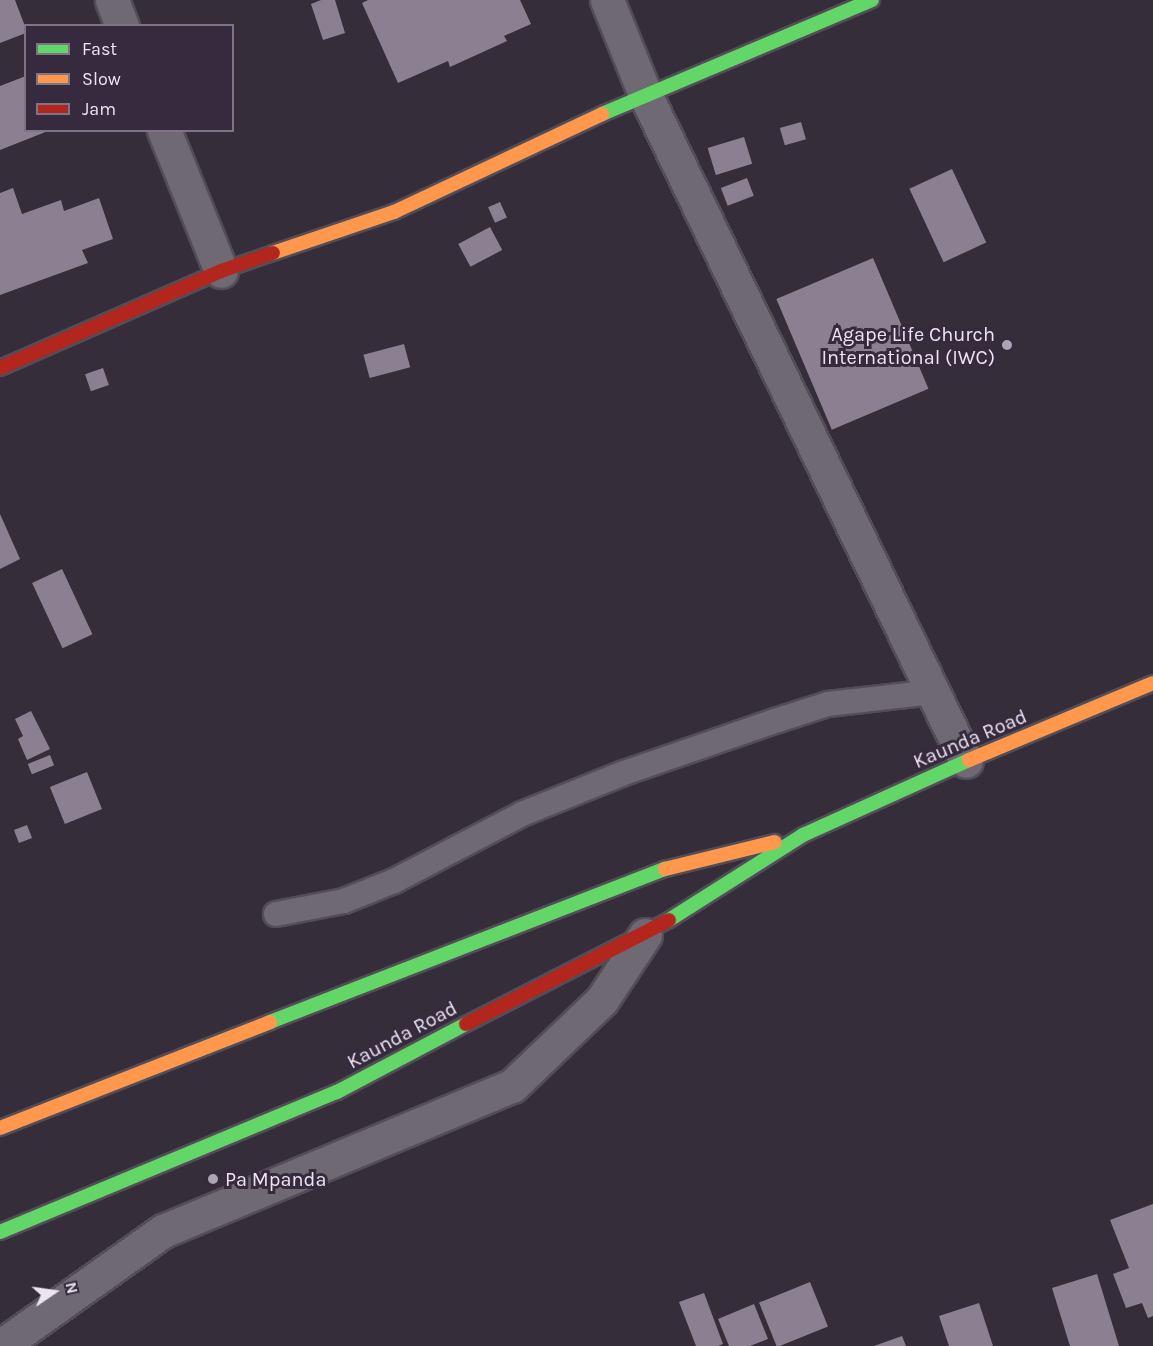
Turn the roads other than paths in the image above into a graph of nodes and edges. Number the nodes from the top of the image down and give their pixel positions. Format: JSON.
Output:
{"nodes":[{"id":1,"x":111,"y":0,"type":"edge"},
{"id":2,"x":607,"y":0,"type":"edge"},
{"id":3,"x":872,"y":0,"type":"edge"},
{"id":4,"x":121,"y":24,"type":"edge"},
{"id":5,"x":645,"y":94,"type":"junction"},
{"id":6,"x":165,"y":132,"type":"edge"},
{"id":7,"x":221,"y":271,"type":"junction"},
{"id":8,"x":0,"y":368,"type":"edge"},
{"id":9,"x":1153,"y":683,"type":"edge"},
{"id":10,"x":934,"y":692,"type":"junction"},
{"id":11,"x":966,"y":761,"type":"junction"},
{"id":12,"x":803,"y":835,"type":"junction"},
{"id":13,"x":276,"y":914,"type":"dead end"},
{"id":14,"x":645,"y":935,"type":"junction"},
{"id":15,"x":0,"y":1128,"type":"edge"},
{"id":16,"x":0,"y":1232,"type":"edge"},
{"id":17,"x":2,"y":1346,"type":"edge"}],
"edges":[{"from":1,"to":4,"type":"street"},
{"from":2,"to":5,"type":"street"},
{"from":3,"to":5,"type":"main road"},
{"from":5,"to":7,"type":"main road"},
{"from":5,"to":10,"type":"street"},
{"from":6,"to":7,"type":"street"},
{"from":7,"to":8,"type":"main road"},
{"from":9,"to":11,"type":"main road","name":"Kaunda Road"},
{"from":10,"to":11,"type":"street"},
{"from":10,"to":13,"type":"lane"},
{"from":11,"to":12,"type":"main road","name":"Kaunda Road"},
{"from":12,"to":14,"type":"main road","name":"Kaunda Road"},
{"from":12,"to":15,"type":"main road","name":"Kaunda Road"},
{"from":14,"to":16,"type":"main road","name":"Kaunda Road"},
{"from":14,"to":17,"type":"street"}]}
